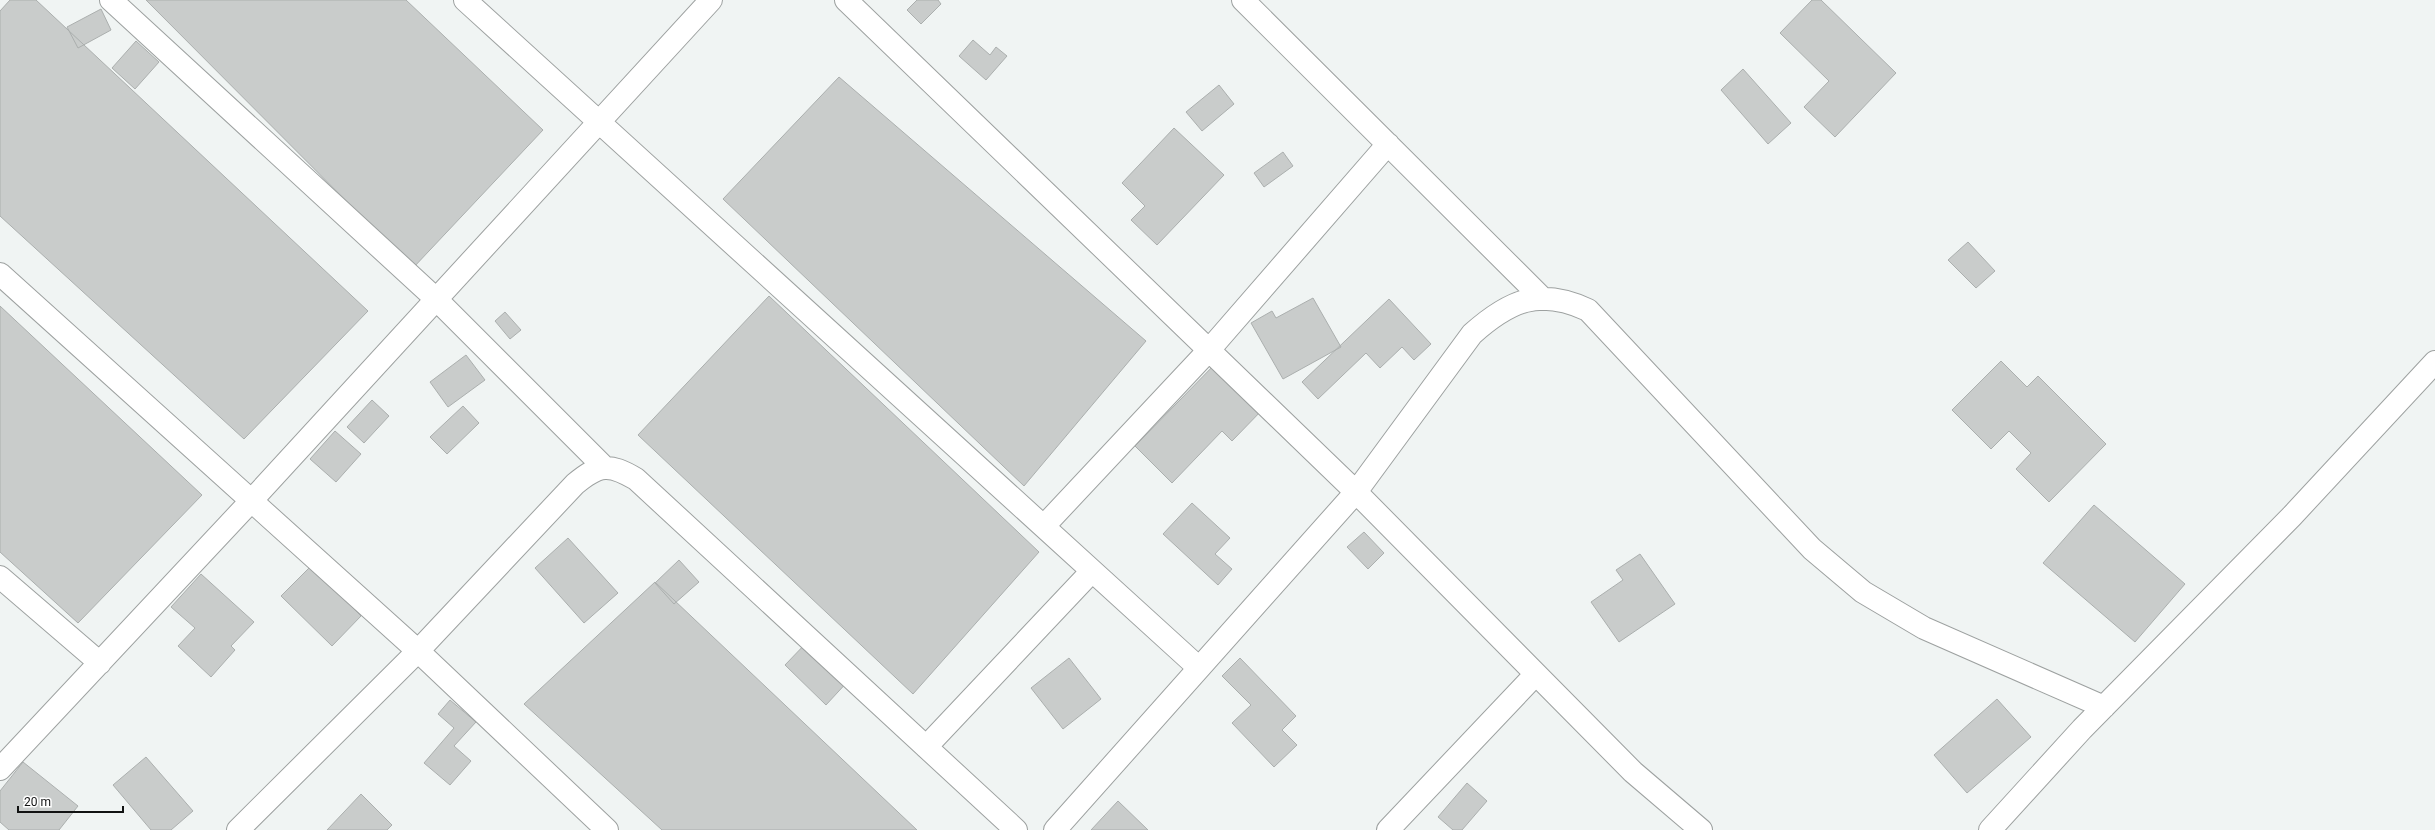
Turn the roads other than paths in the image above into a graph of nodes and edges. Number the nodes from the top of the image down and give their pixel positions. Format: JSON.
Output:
{"nodes":[{"id":1,"x":111,"y":0,"type":"edge"},
{"id":2,"x":465,"y":0,"type":"edge"},
{"id":3,"x":711,"y":0,"type":"edge"},
{"id":4,"x":846,"y":0,"type":"edge"},
{"id":5,"x":1243,"y":0,"type":"edge"},
{"id":6,"x":600,"y":121,"type":"junction"},
{"id":7,"x":1388,"y":144,"type":"junction"},
{"id":8,"x":0,"y":274,"type":"edge"},
{"id":9,"x":1543,"y":298,"type":"junction"},
{"id":10,"x":436,"y":299,"type":"junction"},
{"id":11,"x":1209,"y":350,"type":"junction"},
{"id":12,"x":2435,"y":362,"type":"edge"},
{"id":13,"x":604,"y":467,"type":"junction"},
{"id":14,"x":1356,"y":492,"type":"junction"},
{"id":15,"x":252,"y":500,"type":"junction"},
{"id":16,"x":1044,"y":526,"type":"junction"},
{"id":17,"x":1092,"y":571,"type":"junction"},
{"id":18,"x":0,"y":577,"type":"edge"},
{"id":19,"x":418,"y":651,"type":"junction"},
{"id":20,"x":100,"y":663,"type":"junction"},
{"id":21,"x":1199,"y":668,"type":"junction"},
{"id":22,"x":1535,"y":675,"type":"junction"},
{"id":23,"x":2104,"y":707,"type":"junction"},
{"id":24,"x":926,"y":746,"type":"junction"},
{"id":25,"x":0,"y":769,"type":"edge"},
{"id":26,"x":238,"y":830,"type":"edge"},
{"id":27,"x":607,"y":830,"type":"edge"},
{"id":28,"x":1016,"y":830,"type":"edge"},
{"id":29,"x":1055,"y":830,"type":"edge"},
{"id":30,"x":1388,"y":830,"type":"edge"},
{"id":31,"x":1701,"y":830,"type":"edge"},
{"id":32,"x":1990,"y":830,"type":"edge"}],
"edges":[{"from":1,"to":10,"type":"street"},
{"from":2,"to":6,"type":"street"},
{"from":3,"to":6,"type":"street"},
{"from":4,"to":11,"type":"street"},
{"from":5,"to":7,"type":"street"},
{"from":6,"to":10,"type":"street"},
{"from":6,"to":16,"type":"street"},
{"from":7,"to":9,"type":"street"},
{"from":7,"to":11,"type":"street"},
{"from":8,"to":15,"type":"street"},
{"from":9,"to":14,"type":"street"},
{"from":9,"to":23,"type":"street"},
{"from":10,"to":13,"type":"street"},
{"from":10,"to":15,"type":"street"},
{"from":11,"to":14,"type":"street"},
{"from":11,"to":16,"type":"street"},
{"from":12,"to":23,"type":"street"},
{"from":13,"to":19,"type":"street"},
{"from":13,"to":24,"type":"street"},
{"from":14,"to":21,"type":"street"},
{"from":14,"to":22,"type":"street"},
{"from":15,"to":19,"type":"street"},
{"from":15,"to":20,"type":"street"},
{"from":16,"to":17,"type":"street"},
{"from":17,"to":21,"type":"street"},
{"from":17,"to":24,"type":"street"},
{"from":18,"to":20,"type":"street"},
{"from":19,"to":26,"type":"street"},
{"from":19,"to":27,"type":"street"},
{"from":20,"to":25,"type":"street"},
{"from":21,"to":29,"type":"street"},
{"from":22,"to":30,"type":"street"},
{"from":22,"to":31,"type":"street"},
{"from":23,"to":32,"type":"street"},
{"from":24,"to":28,"type":"street"}]}
